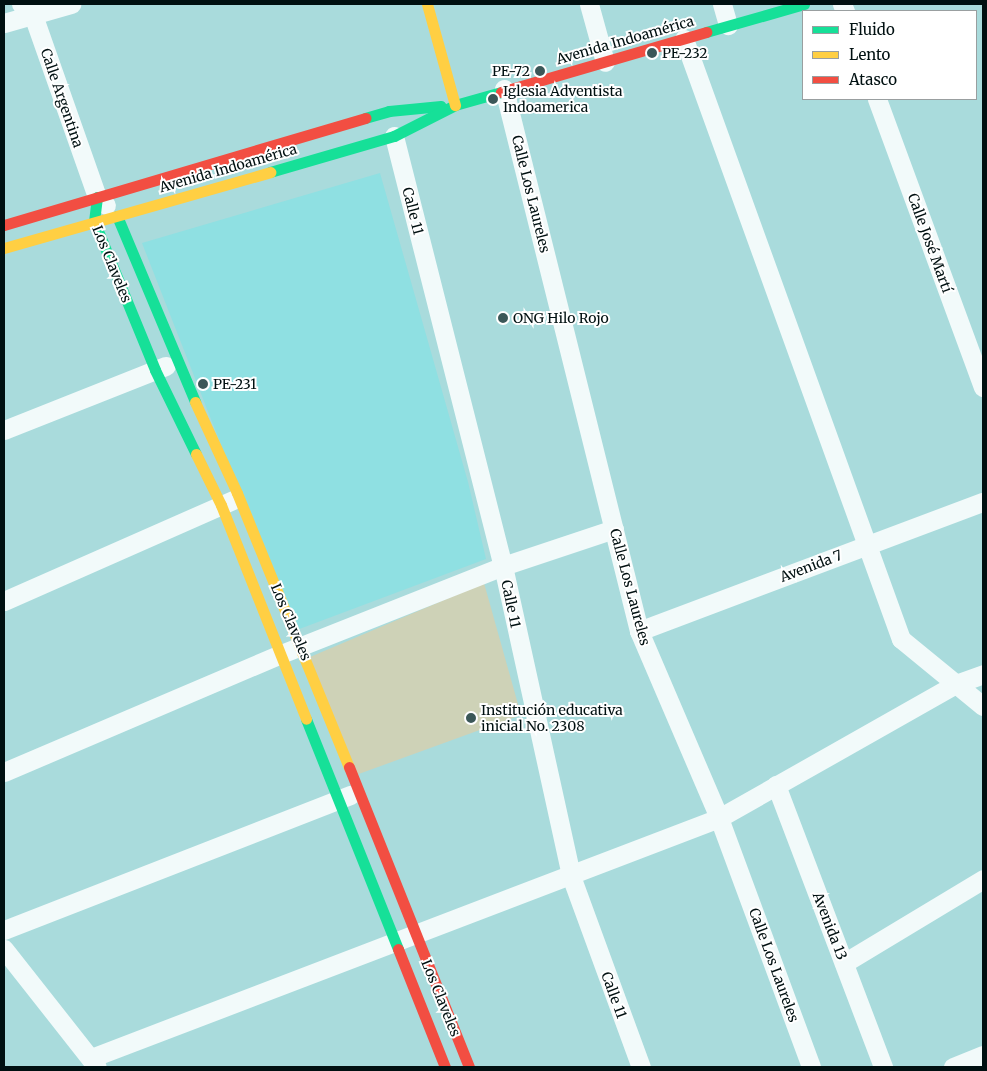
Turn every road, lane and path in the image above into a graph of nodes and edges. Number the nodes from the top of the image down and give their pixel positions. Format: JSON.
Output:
{"nodes":[{"id":1,"x":72,"y":4,"type":"edge"},
{"id":2,"x":427,"y":4,"type":"edge"},
{"id":3,"x":589,"y":4,"type":"edge"},
{"id":4,"x":722,"y":4,"type":"edge"},
{"id":5,"x":804,"y":4,"type":"edge"},
{"id":6,"x":27,"y":9,"type":"edge"},
{"id":7,"x":4,"y":23,"type":"edge"},
{"id":8,"x":728,"y":26,"type":"junction"},
{"id":9,"x":684,"y":38,"type":"junction"},
{"id":10,"x":605,"y":62,"type":"junction"},
{"id":11,"x":504,"y":89,"type":"junction"},
{"id":12,"x":877,"y":100,"type":"edge"},
{"id":13,"x":455,"y":105,"type":"junction"},
{"id":14,"x":394,"y":136,"type":"junction"},
{"id":15,"x":97,"y":197,"type":"junction"},
{"id":16,"x":117,"y":216,"type":"junction"},
{"id":17,"x":94,"y":221,"type":"junction"},
{"id":18,"x":4,"y":225,"type":"edge"},
{"id":19,"x":4,"y":248,"type":"edge"},
{"id":20,"x":176,"y":362,"type":"junction"},
{"id":21,"x":155,"y":370,"type":"junction"},
{"id":22,"x":983,"y":387,"type":"edge"},
{"id":23,"x":4,"y":430,"type":"edge"},
{"id":24,"x":239,"y":498,"type":"junction"},
{"id":25,"x":983,"y":502,"type":"edge"},
{"id":26,"x":221,"y":505,"type":"junction"},
{"id":27,"x":614,"y":529,"type":"junction"},
{"id":28,"x":866,"y":545,"type":"junction"},
{"id":29,"x":502,"y":566,"type":"junction"},
{"id":30,"x":4,"y":601,"type":"edge"},
{"id":31,"x":640,"y":631,"type":"junction"},
{"id":32,"x":301,"y":646,"type":"junction"},
{"id":33,"x":282,"y":654,"type":"junction"},
{"id":34,"x":983,"y":674,"type":"edge"},
{"id":35,"x":956,"y":684,"type":"junction"},
{"id":36,"x":983,"y":706,"type":"edge"},
{"id":37,"x":4,"y":772,"type":"edge"},
{"id":38,"x":776,"y":786,"type":"junction"},
{"id":39,"x":359,"y":792,"type":"junction"},
{"id":40,"x":339,"y":800,"type":"junction"},
{"id":41,"x":719,"y":818,"type":"junction"},
{"id":42,"x":571,"y":876,"type":"junction"},
{"id":43,"x":983,"y":879,"type":"edge"},
{"id":44,"x":4,"y":930,"type":"edge"},
{"id":45,"x":415,"y":935,"type":"junction"},
{"id":46,"x":394,"y":943,"type":"junction"},
{"id":47,"x":4,"y":949,"type":"edge"},
{"id":48,"x":844,"y":963,"type":"junction"},
{"id":49,"x":983,"y":1054,"type":"edge"},
{"id":50,"x":94,"y":1063,"type":"edge"},
{"id":51,"x":445,"y":1067,"type":"edge"},
{"id":52,"x":469,"y":1067,"type":"edge"},
{"id":53,"x":641,"y":1067,"type":"edge"},
{"id":54,"x":811,"y":1067,"type":"edge"},
{"id":55,"x":882,"y":1067,"type":"edge"},
{"id":56,"x":952,"y":1067,"type":"edge"}],
"edges":[{"from":1,"to":6,"type":"street"},
{"from":2,"to":13,"type":"street"},
{"from":3,"to":10,"type":"street"},
{"from":4,"to":8,"type":"street"},
{"from":5,"to":8,"type":"street","name":"Avenida Indoamérica"},
{"from":6,"to":7,"type":"street"},
{"from":6,"to":15,"type":"street","name":"Calle Argentina"},
{"from":8,"to":9,"type":"street","name":"Avenida Indoamérica"},
{"from":9,"to":10,"type":"street","name":"Avenida Indoamérica"},
{"from":9,"to":28,"type":"street"},
{"from":10,"to":11,"type":"street","name":"Avenida Indoamérica"},
{"from":11,"to":13,"type":"street","name":"Avenida Indoamérica"},
{"from":11,"to":27,"type":"street","name":"Calle Los Laureles"},
{"from":12,"to":22,"type":"street","name":"Calle José Martí"},
{"from":13,"to":14,"type":"street","name":"Avenida Indoamérica"},
{"from":13,"to":15,"type":"street","name":"Avenida Indoamérica"},
{"from":14,"to":16,"type":"street","name":"Avenida Indoamérica"},
{"from":14,"to":29,"type":"street","name":"Calle 11"},
{"from":15,"to":16,"type":"street","name":"Los Claveles"},
{"from":15,"to":17,"type":"street","name":"Los Claveles"},
{"from":15,"to":18,"type":"street","name":"Avenida Indoamérica"},
{"from":16,"to":17,"type":"street","name":"Avenida Indoamérica"},
{"from":16,"to":20,"type":"street","name":"Los Claveles"},
{"from":17,"to":19,"type":"street","name":"Avenida Indoamérica"},
{"from":17,"to":21,"type":"street","name":"Los Claveles"},
{"from":20,"to":21,"type":"street"},
{"from":20,"to":24,"type":"street","name":"Los Claveles"},
{"from":21,"to":23,"type":"street"},
{"from":21,"to":26,"type":"street","name":"Los Claveles"},
{"from":24,"to":26,"type":"street"},
{"from":24,"to":32,"type":"street","name":"Los Claveles"},
{"from":25,"to":28,"type":"street","name":"Avenida 7"},
{"from":26,"to":30,"type":"street"},
{"from":26,"to":33,"type":"street","name":"Los Claveles"},
{"from":27,"to":29,"type":"street"},
{"from":27,"to":31,"type":"street","name":"Calle Los Laureles"},
{"from":28,"to":31,"type":"street","name":"Avenida 7"},
{"from":28,"to":35,"type":"street"},
{"from":29,"to":32,"type":"street"},
{"from":29,"to":42,"type":"street","name":"Calle 11"},
{"from":31,"to":41,"type":"street","name":"Calle Los Laureles"},
{"from":32,"to":33,"type":"street"},
{"from":32,"to":39,"type":"street","name":"Los Claveles"},
{"from":33,"to":37,"type":"street"},
{"from":33,"to":40,"type":"street","name":"Los Claveles"},
{"from":34,"to":35,"type":"street"},
{"from":35,"to":36,"type":"street"},
{"from":35,"to":38,"type":"street"},
{"from":38,"to":41,"type":"street"},
{"from":38,"to":48,"type":"street","name":"Avenida 13"},
{"from":39,"to":40,"type":"street"},
{"from":39,"to":45,"type":"street","name":"Los Claveles"},
{"from":40,"to":44,"type":"street"},
{"from":40,"to":46,"type":"street","name":"Los Claveles"},
{"from":41,"to":42,"type":"street"},
{"from":41,"to":54,"type":"street","name":"Calle Los Laureles"},
{"from":42,"to":45,"type":"street"},
{"from":42,"to":53,"type":"street","name":"Calle 11"},
{"from":43,"to":48,"type":"street"},
{"from":45,"to":46,"type":"street"},
{"from":45,"to":52,"type":"street","name":"Los Claveles"},
{"from":46,"to":50,"type":"street"},
{"from":46,"to":51,"type":"street","name":"Los Claveles"},
{"from":47,"to":50,"type":"street"},
{"from":48,"to":55,"type":"street","name":"Avenida 13"},
{"from":49,"to":56,"type":"street"}]}
